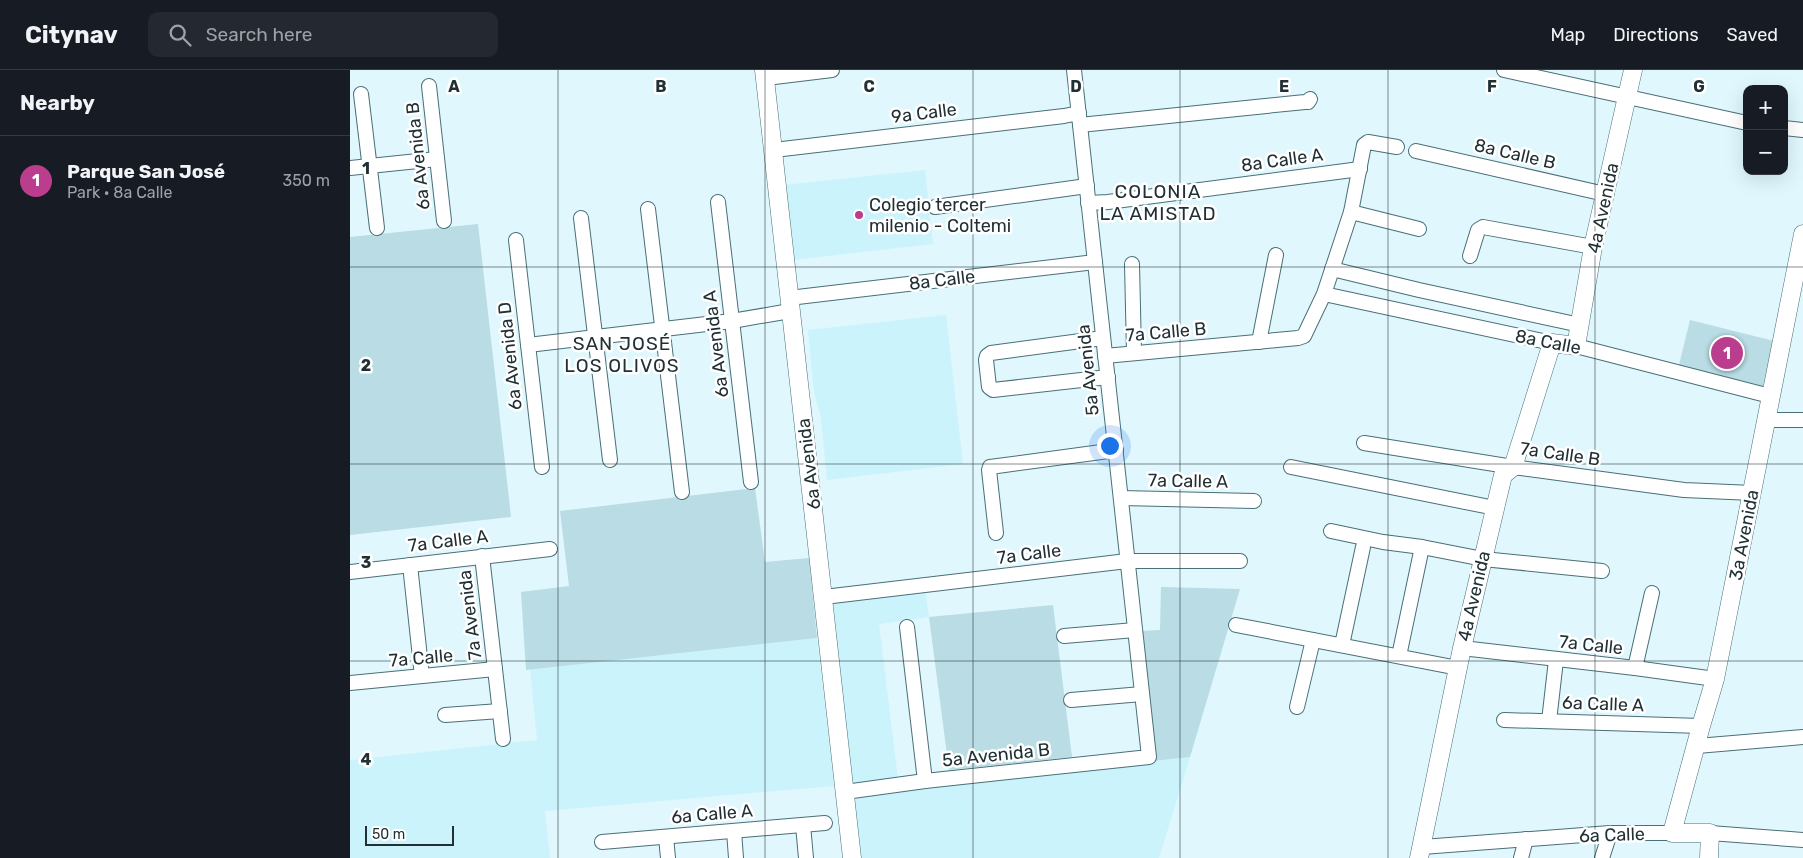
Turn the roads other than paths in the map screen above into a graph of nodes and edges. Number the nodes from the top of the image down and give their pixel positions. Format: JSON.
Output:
{"nodes":[{"id":1,"x":832,"y":70,"type":"edge"},
{"id":2,"x":1074,"y":70,"type":"edge"},
{"id":3,"x":1504,"y":70,"type":"edge"},
{"id":4,"x":1633,"y":70,"type":"edge"},
{"id":5,"x":765,"y":74,"type":"edge"},
{"id":6,"x":429,"y":86,"type":"dead end"},
{"id":7,"x":361,"y":94,"type":"dead end"},
{"id":8,"x":1627,"y":96,"type":"junction"},
{"id":9,"x":1310,"y":99,"type":"dead end"},
{"id":10,"x":1079,"y":119,"type":"junction"},
{"id":11,"x":1743,"y":122,"type":"edge"},
{"id":12,"x":1788,"y":128,"type":"edge"},
{"id":13,"x":1803,"y":130,"type":"edge"},
{"id":14,"x":1397,"y":147,"type":"dead end"},
{"id":15,"x":774,"y":150,"type":"junction"},
{"id":16,"x":1416,"y":150,"type":"dead end"},
{"id":17,"x":437,"y":159,"type":"junction"},
{"id":18,"x":369,"y":166,"type":"junction"},
{"id":19,"x":350,"y":168,"type":"edge"},
{"id":20,"x":1360,"y":168,"type":"junction"},
{"id":21,"x":1087,"y":186,"type":"junction"},
{"id":22,"x":1605,"y":194,"type":"junction"},
{"id":23,"x":718,"y":202,"type":"dead end"},
{"id":24,"x":1088,"y":203,"type":"junction"},
{"id":25,"x":935,"y":207,"type":"dead end"},
{"id":26,"x":648,"y":209,"type":"dead end"},
{"id":27,"x":1351,"y":212,"type":"junction"},
{"id":28,"x":581,"y":218,"type":"dead end"},
{"id":29,"x":444,"y":220,"type":"dead end"},
{"id":30,"x":377,"y":228,"type":"dead end"},
{"id":31,"x":1419,"y":229,"type":"dead end"},
{"id":32,"x":1803,"y":234,"type":"edge"},
{"id":33,"x":516,"y":240,"type":"dead end"},
{"id":34,"x":1594,"y":247,"type":"junction"},
{"id":35,"x":1276,"y":255,"type":"dead end"},
{"id":36,"x":1470,"y":256,"type":"dead end"},
{"id":37,"x":1095,"y":262,"type":"junction"},
{"id":38,"x":1132,"y":264,"type":"dead end"},
{"id":39,"x":1332,"y":269,"type":"junction"},
{"id":40,"x":1324,"y":294,"type":"junction"},
{"id":41,"x":789,"y":305,"type":"junction"},
{"id":42,"x":732,"y":321,"type":"junction"},
{"id":43,"x":1580,"y":325,"type":"junction"},
{"id":44,"x":663,"y":329,"type":"junction"},
{"id":45,"x":595,"y":338,"type":"junction"},
{"id":46,"x":1103,"y":338,"type":"junction"},
{"id":47,"x":1259,"y":342,"type":"junction"},
{"id":48,"x":1552,"y":343,"type":"junction"},
{"id":49,"x":528,"y":346,"type":"junction"},
{"id":50,"x":1576,"y":346,"type":"junction"},
{"id":51,"x":1134,"y":353,"type":"junction"},
{"id":52,"x":1105,"y":356,"type":"junction"},
{"id":53,"x":1108,"y":376,"type":"junction"},
{"id":54,"x":1770,"y":396,"type":"junction"},
{"id":55,"x":1766,"y":420,"type":"junction"},
{"id":56,"x":1803,"y":420,"type":"edge"},
{"id":57,"x":1364,"y":443,"type":"dead end"},
{"id":58,"x":1116,"y":450,"type":"junction"},
{"id":59,"x":610,"y":460,"type":"dead end"},
{"id":60,"x":542,"y":467,"type":"dead end"},
{"id":61,"x":1291,"y":467,"type":"dead end"},
{"id":62,"x":1513,"y":467,"type":"junction"},
{"id":63,"x":751,"y":482,"type":"dead end"},
{"id":64,"x":682,"y":492,"type":"dead end"},
{"id":65,"x":1753,"y":493,"type":"junction"},
{"id":66,"x":1121,"y":498,"type":"junction"},
{"id":67,"x":1254,"y":501,"type":"dead end"},
{"id":68,"x":1495,"y":508,"type":"junction"},
{"id":69,"x":1331,"y":531,"type":"dead end"},
{"id":70,"x":996,"y":532,"type":"dead end"},
{"id":71,"x":1363,"y":547,"type":"dead end"},
{"id":72,"x":1422,"y":547,"type":"junction"},
{"id":73,"x":550,"y":549,"type":"dead end"},
{"id":74,"x":482,"y":556,"type":"junction"},
{"id":75,"x":1483,"y":559,"type":"junction"},
{"id":76,"x":1127,"y":561,"type":"junction"},
{"id":77,"x":1240,"y":561,"type":"dead end"},
{"id":78,"x":410,"y":565,"type":"junction"},
{"id":79,"x":1602,"y":571,"type":"dead end"},
{"id":80,"x":350,"y":572,"type":"edge"},
{"id":81,"x":1652,"y":593,"type":"dead end"},
{"id":82,"x":824,"y":597,"type":"junction"},
{"id":83,"x":1236,"y":625,"type":"dead end"},
{"id":84,"x":907,"y":627,"type":"dead end"},
{"id":85,"x":1135,"y":630,"type":"junction"},
{"id":86,"x":1064,"y":636,"type":"dead end"},
{"id":87,"x":1313,"y":640,"type":"junction"},
{"id":88,"x":1342,"y":645,"type":"junction"},
{"id":89,"x":1462,"y":648,"type":"junction"},
{"id":90,"x":1399,"y":656,"type":"junction"},
{"id":91,"x":1556,"y":660,"type":"junction"},
{"id":92,"x":1458,"y":668,"type":"junction"},
{"id":93,"x":1636,"y":668,"type":"junction"},
{"id":94,"x":495,"y":669,"type":"junction"},
{"id":95,"x":422,"y":676,"type":"junction"},
{"id":96,"x":1715,"y":680,"type":"junction"},
{"id":97,"x":350,"y":683,"type":"edge"},
{"id":98,"x":1142,"y":694,"type":"junction"},
{"id":99,"x":1071,"y":700,"type":"dead end"},
{"id":100,"x":1297,"y":707,"type":"dead end"},
{"id":101,"x":500,"y":711,"type":"junction"},
{"id":102,"x":445,"y":715,"type":"dead end"},
{"id":103,"x":1504,"y":720,"type":"dead end"},
{"id":104,"x":1549,"y":721,"type":"junction"},
{"id":105,"x":1701,"y":726,"type":"junction"},
{"id":106,"x":1803,"y":737,"type":"edge"},
{"id":107,"x":503,"y":739,"type":"dead end"},
{"id":108,"x":1696,"y":746,"type":"junction"},
{"id":109,"x":1150,"y":755,"type":"joint"},
{"id":110,"x":925,"y":781,"type":"junction"},
{"id":111,"x":845,"y":792,"type":"junction"},
{"id":112,"x":825,"y":823,"type":"dead end"},
{"id":113,"x":803,"y":825,"type":"junction"},
{"id":114,"x":734,"y":831,"type":"junction"},
{"id":115,"x":1710,"y":832,"type":"junction"},
{"id":116,"x":1610,"y":833,"type":"junction"},
{"id":117,"x":1672,"y":833,"type":"junction"},
{"id":118,"x":666,"y":837,"type":"junction"},
{"id":119,"x":1526,"y":840,"type":"junction"},
{"id":120,"x":1803,"y":840,"type":"edge"},
{"id":121,"x":602,"y":842,"type":"dead end"},
{"id":122,"x":1420,"y":852,"type":"edge"},
{"id":123,"x":668,"y":858,"type":"edge"},
{"id":124,"x":736,"y":858,"type":"edge"},
{"id":125,"x":806,"y":858,"type":"edge"},
{"id":126,"x":852,"y":858,"type":"edge"},
{"id":127,"x":1521,"y":858,"type":"edge"},
{"id":128,"x":1602,"y":858,"type":"edge"},
{"id":129,"x":1710,"y":858,"type":"edge"}],
"edges":[{"from":1,"to":5,"type":"street"},
{"from":2,"to":10,"type":"street","name":"5a Avenida"},
{"from":3,"to":8,"type":"street"},
{"from":4,"to":8,"type":"street","name":"4a Avenida"},
{"from":5,"to":15,"type":"street","name":"6a Avenida"},
{"from":6,"to":17,"type":"street","name":"6a Avenida B"},
{"from":7,"to":18,"type":"street"},
{"from":8,"to":11,"type":"street"},
{"from":8,"to":22,"type":"street","name":"4a Avenida"},
{"from":9,"to":10,"type":"street","name":"9a Calle"},
{"from":10,"to":15,"type":"street","name":"9a Calle"},
{"from":10,"to":21,"type":"street","name":"5a Avenida"},
{"from":12,"to":13,"type":"street"},
{"from":14,"to":20,"type":"street"},
{"from":15,"to":41,"type":"street","name":"6a Avenida"},
{"from":16,"to":22,"type":"street","name":"8a Calle B"},
{"from":17,"to":18,"type":"street"},
{"from":17,"to":29,"type":"street","name":"6a Avenida B"},
{"from":18,"to":19,"type":"street"},
{"from":18,"to":30,"type":"street"},
{"from":20,"to":24,"type":"street","name":"8a Calle A"},
{"from":20,"to":27,"type":"street"},
{"from":21,"to":24,"type":"street","name":"5a Avenida"},
{"from":21,"to":25,"type":"street"},
{"from":22,"to":34,"type":"street","name":"4a Avenida"},
{"from":23,"to":42,"type":"street","name":"6a Avenida A"},
{"from":24,"to":37,"type":"street","name":"5a Avenida"},
{"from":26,"to":44,"type":"street"},
{"from":27,"to":31,"type":"street"},
{"from":27,"to":39,"type":"street"},
{"from":28,"to":45,"type":"street"},
{"from":32,"to":54,"type":"street","name":"3a Avenida"},
{"from":33,"to":49,"type":"street","name":"6a Avenida D"},
{"from":34,"to":36,"type":"street"},
{"from":34,"to":43,"type":"street","name":"4a Avenida"},
{"from":35,"to":47,"type":"street"},
{"from":37,"to":41,"type":"street","name":"8a Calle"},
{"from":37,"to":46,"type":"street","name":"5a Avenida"},
{"from":38,"to":51,"type":"street"},
{"from":39,"to":40,"type":"street"},
{"from":39,"to":43,"type":"street"},
{"from":40,"to":47,"type":"street","name":"7a Calle B"},
{"from":40,"to":48,"type":"street","name":"8a Calle"},
{"from":41,"to":42,"type":"street","name":"8a Calle"},
{"from":41,"to":82,"type":"street","name":"6a Avenida"},
{"from":42,"to":44,"type":"street","name":"8a Calle"},
{"from":42,"to":63,"type":"street","name":"6a Avenida A"},
{"from":43,"to":50,"type":"street","name":"4a Avenida"},
{"from":44,"to":45,"type":"street","name":"8a Calle"},
{"from":44,"to":64,"type":"street"},
{"from":45,"to":49,"type":"street","name":"8a Calle"},
{"from":45,"to":59,"type":"street"},
{"from":46,"to":52,"type":"street","name":"5a Avenida"},
{"from":46,"to":53,"type":"street"},
{"from":47,"to":51,"type":"street","name":"7a Calle B"},
{"from":48,"to":50,"type":"street","name":"8a Calle"},
{"from":48,"to":62,"type":"street","name":"4a Avenida"},
{"from":49,"to":60,"type":"street","name":"6a Avenida D"},
{"from":50,"to":54,"type":"street","name":"8a Calle"},
{"from":51,"to":52,"type":"street","name":"7a Calle B"},
{"from":52,"to":53,"type":"street","name":"5a Avenida"},
{"from":53,"to":58,"type":"street","name":"5a Avenida"},
{"from":54,"to":55,"type":"street","name":"3a Avenida"},
{"from":55,"to":56,"type":"street"},
{"from":55,"to":65,"type":"street","name":"3a Avenida"},
{"from":57,"to":62,"type":"street","name":"7a Calle B"},
{"from":58,"to":66,"type":"street","name":"5a Avenida"},
{"from":58,"to":70,"type":"street"},
{"from":61,"to":68,"type":"street"},
{"from":62,"to":65,"type":"street","name":"7a Calle B"},
{"from":62,"to":68,"type":"street","name":"4a Avenida"},
{"from":65,"to":96,"type":"street","name":"3a Avenida"},
{"from":66,"to":67,"type":"street","name":"7a Calle A"},
{"from":66,"to":76,"type":"street","name":"5a Avenida"},
{"from":68,"to":75,"type":"street","name":"4a Avenida"},
{"from":69,"to":72,"type":"street"},
{"from":71,"to":88,"type":"street"},
{"from":72,"to":75,"type":"street"},
{"from":72,"to":90,"type":"street"},
{"from":73,"to":74,"type":"street","name":"7a Calle A"},
{"from":74,"to":78,"type":"street","name":"7a Calle A"},
{"from":74,"to":94,"type":"street","name":"7a Avenida"},
{"from":75,"to":79,"type":"street"},
{"from":75,"to":89,"type":"street","name":"4a Avenida"},
{"from":76,"to":77,"type":"street","name":"7a Calle"},
{"from":76,"to":82,"type":"street","name":"7a Calle"},
{"from":76,"to":85,"type":"street","name":"5a Avenida"},
{"from":78,"to":80,"type":"street","name":"7a Calle A"},
{"from":78,"to":95,"type":"street"},
{"from":81,"to":93,"type":"street"},
{"from":82,"to":111,"type":"street","name":"6a Avenida"},
{"from":83,"to":87,"type":"street"},
{"from":84,"to":110,"type":"street"},
{"from":85,"to":86,"type":"street"},
{"from":85,"to":98,"type":"street","name":"5a Avenida"},
{"from":87,"to":88,"type":"street"},
{"from":87,"to":100,"type":"street"},
{"from":88,"to":90,"type":"street"},
{"from":89,"to":91,"type":"street","name":"7a Calle"},
{"from":89,"to":92,"type":"street","name":"4a Avenida"},
{"from":90,"to":92,"type":"street"},
{"from":91,"to":93,"type":"street","name":"7a Calle"},
{"from":91,"to":104,"type":"street"},
{"from":92,"to":122,"type":"street","name":"4a Avenida"},
{"from":93,"to":96,"type":"street","name":"7a Calle"},
{"from":94,"to":95,"type":"street","name":"7a Calle"},
{"from":94,"to":101,"type":"street","name":"7a Avenida"},
{"from":95,"to":97,"type":"street","name":"7a Calle"},
{"from":96,"to":105,"type":"street","name":"3a Avenida"},
{"from":98,"to":99,"type":"street"},
{"from":98,"to":109,"type":"street","name":"5a Avenida"},
{"from":101,"to":102,"type":"street"},
{"from":101,"to":107,"type":"street","name":"7a Avenida"},
{"from":103,"to":104,"type":"street","name":"6a Calle A"},
{"from":104,"to":105,"type":"street","name":"6a Calle A"},
{"from":105,"to":108,"type":"street","name":"3a Avenida"},
{"from":106,"to":108,"type":"street"},
{"from":108,"to":117,"type":"street","name":"3a Avenida"},
{"from":109,"to":110,"type":"street","name":"5a Avenida B"},
{"from":110,"to":111,"type":"street","name":"5a Avenida B"},
{"from":111,"to":126,"type":"street","name":"6a Avenida"},
{"from":112,"to":113,"type":"street","name":"6a Calle A"},
{"from":113,"to":114,"type":"street","name":"6a Calle A"},
{"from":113,"to":125,"type":"street"},
{"from":114,"to":118,"type":"street","name":"6a Calle A"},
{"from":114,"to":124,"type":"street"},
{"from":115,"to":117,"type":"street","name":"6a Calle"},
{"from":115,"to":120,"type":"street","name":"6a Calle"},
{"from":115,"to":129,"type":"street"},
{"from":116,"to":117,"type":"street","name":"6a Calle"},
{"from":116,"to":119,"type":"street","name":"6a Calle"},
{"from":116,"to":128,"type":"street"},
{"from":118,"to":121,"type":"street","name":"6a Calle A"},
{"from":118,"to":123,"type":"street"},
{"from":119,"to":122,"type":"street","name":"6a Calle"},
{"from":119,"to":127,"type":"street"}]}
